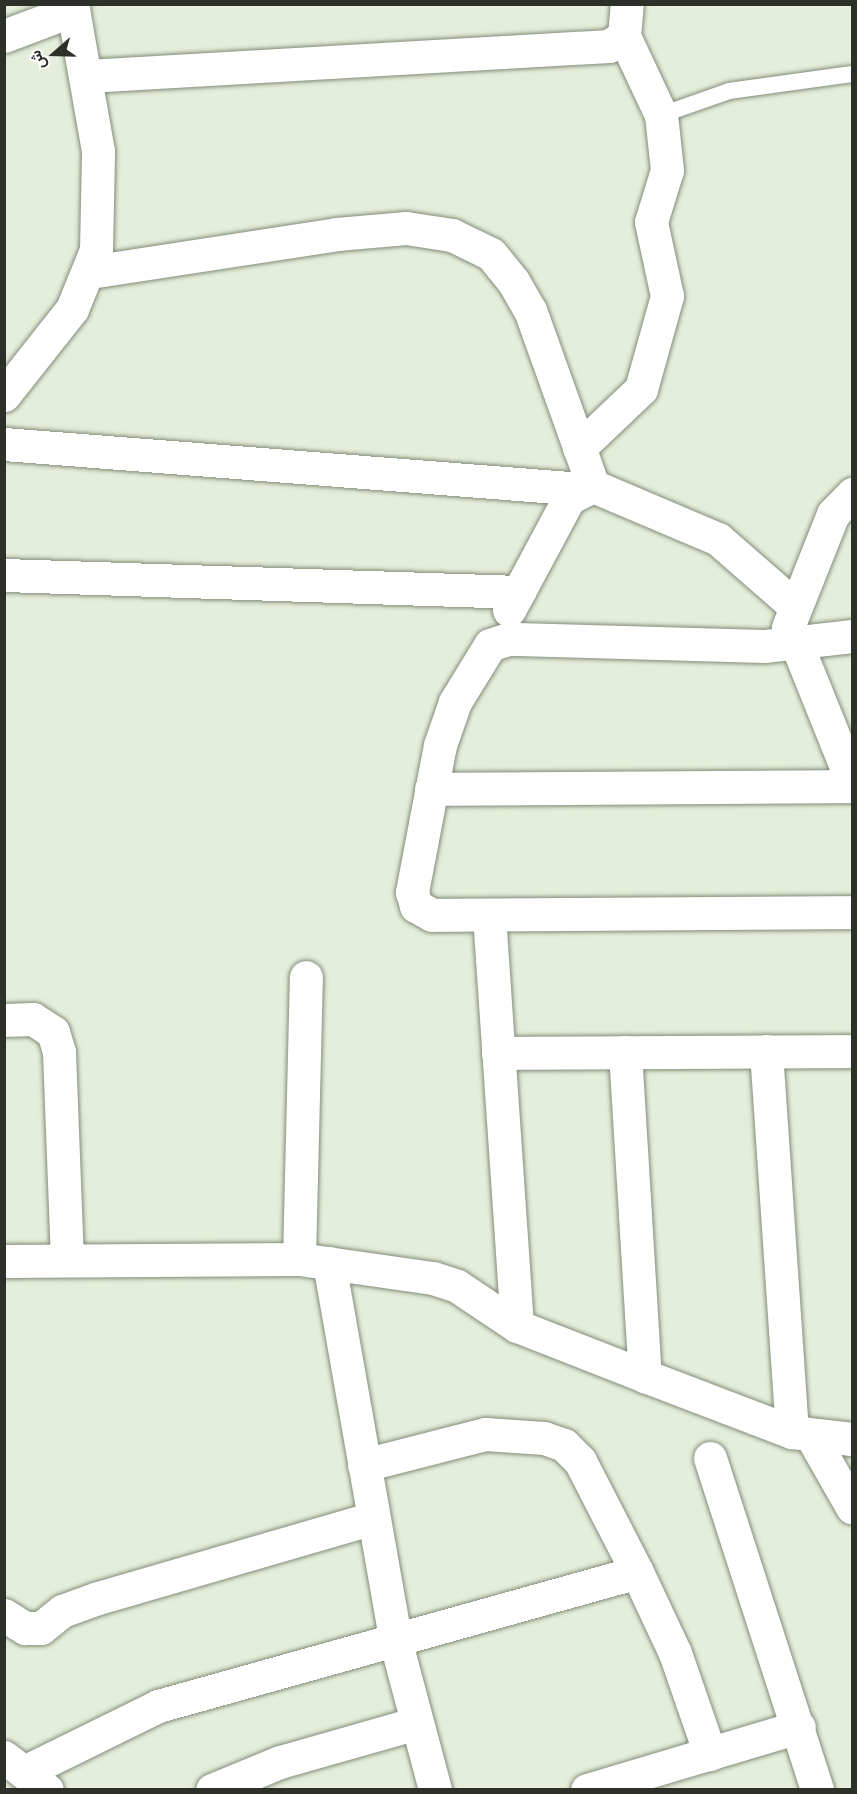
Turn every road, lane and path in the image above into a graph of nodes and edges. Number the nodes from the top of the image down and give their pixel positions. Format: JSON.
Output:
{"nodes":[{"id":1,"x":73,"y":7,"type":"edge"},
{"id":2,"x":626,"y":20,"type":"edge"},
{"id":3,"x":4,"y":36,"type":"edge"},
{"id":4,"x":852,"y":74,"type":"edge"},
{"id":5,"x":87,"y":76,"type":"junction"},
{"id":6,"x":661,"y":115,"type":"junction"},
{"id":7,"x":90,"y":272,"type":"junction"},
{"id":8,"x":4,"y":395,"type":"edge"},
{"id":9,"x":4,"y":444,"type":"edge"},
{"id":10,"x":579,"y":448,"type":"junction"},
{"id":11,"x":587,"y":488,"type":"junction"},
{"id":12,"x":852,"y":494,"type":"edge"},
{"id":13,"x":4,"y":575,"type":"edge"},
{"id":14,"x":519,"y":592,"type":"junction"},
{"id":15,"x":796,"y":608,"type":"junction"},
{"id":16,"x":852,"y":636,"type":"edge"},
{"id":17,"x":490,"y":645,"type":"junction"},
{"id":18,"x":789,"y":645,"type":"junction"},
{"id":19,"x":852,"y":784,"type":"edge"},
{"id":20,"x":431,"y":789,"type":"junction"},
{"id":21,"x":852,"y":912,"type":"edge"},
{"id":22,"x":489,"y":915,"type":"junction"},
{"id":23,"x":306,"y":977,"type":"dead end"},
{"id":24,"x":4,"y":1020,"type":"edge"},
{"id":25,"x":766,"y":1051,"type":"junction"},
{"id":26,"x":852,"y":1051,"type":"edge"},
{"id":27,"x":625,"y":1052,"type":"junction"},
{"id":28,"x":498,"y":1053,"type":"junction"},
{"id":29,"x":67,"y":1257,"type":"junction"},
{"id":30,"x":4,"y":1261,"type":"edge"},
{"id":31,"x":314,"y":1261,"type":"junction"},
{"id":32,"x":517,"y":1326,"type":"junction"},
{"id":33,"x":645,"y":1376,"type":"junction"},
{"id":34,"x":802,"y":1435,"type":"junction"},
{"id":35,"x":852,"y":1439,"type":"edge"},
{"id":36,"x":710,"y":1458,"type":"dead end"},
{"id":37,"x":364,"y":1465,"type":"junction"},
{"id":38,"x":852,"y":1507,"type":"edge"},
{"id":39,"x":374,"y":1518,"type":"junction"},
{"id":40,"x":637,"y":1572,"type":"junction"},
{"id":41,"x":4,"y":1615,"type":"edge"},
{"id":42,"x":396,"y":1643,"type":"junction"},
{"id":43,"x":417,"y":1723,"type":"junction"},
{"id":44,"x":799,"y":1727,"type":"junction"},
{"id":45,"x":710,"y":1754,"type":"junction"},
{"id":46,"x":25,"y":1773,"type":"edge"},
{"id":47,"x":212,"y":1790,"type":"edge"},
{"id":48,"x":435,"y":1790,"type":"edge"},
{"id":49,"x":587,"y":1790,"type":"edge"},
{"id":50,"x":817,"y":1790,"type":"edge"}],
"edges":[{"from":1,"to":3,"type":"street"},
{"from":1,"to":5,"type":"street"},
{"from":2,"to":5,"type":"street"},
{"from":2,"to":6,"type":"street"},
{"from":4,"to":6,"type":"lane"},
{"from":5,"to":7,"type":"street"},
{"from":6,"to":10,"type":"street"},
{"from":7,"to":8,"type":"street"},
{"from":7,"to":10,"type":"street"},
{"from":9,"to":11,"type":"street"},
{"from":10,"to":11,"type":"street"},
{"from":11,"to":14,"type":"street"},
{"from":11,"to":15,"type":"street"},
{"from":12,"to":15,"type":"street"},
{"from":13,"to":14,"type":"street"},
{"from":14,"to":17,"type":"street"},
{"from":15,"to":18,"type":"street"},
{"from":16,"to":18,"type":"street"},
{"from":17,"to":18,"type":"street"},
{"from":17,"to":20,"type":"street"},
{"from":18,"to":19,"type":"street"},
{"from":19,"to":20,"type":"street"},
{"from":20,"to":22,"type":"street"},
{"from":21,"to":22,"type":"street"},
{"from":22,"to":28,"type":"street"},
{"from":23,"to":31,"type":"street"},
{"from":24,"to":29,"type":"street"},
{"from":25,"to":26,"type":"street"},
{"from":25,"to":27,"type":"street"},
{"from":25,"to":34,"type":"street"},
{"from":27,"to":28,"type":"street"},
{"from":27,"to":33,"type":"street"},
{"from":28,"to":32,"type":"street"},
{"from":29,"to":30,"type":"street"},
{"from":29,"to":31,"type":"street"},
{"from":31,"to":32,"type":"street"},
{"from":31,"to":37,"type":"street"},
{"from":32,"to":33,"type":"street"},
{"from":33,"to":34,"type":"street"},
{"from":34,"to":35,"type":"street"},
{"from":34,"to":38,"type":"street"},
{"from":36,"to":44,"type":"street"},
{"from":37,"to":39,"type":"street"},
{"from":37,"to":40,"type":"street"},
{"from":39,"to":41,"type":"street"},
{"from":39,"to":42,"type":"street"},
{"from":40,"to":42,"type":"street"},
{"from":40,"to":45,"type":"street"},
{"from":42,"to":43,"type":"street"},
{"from":42,"to":46,"type":"street"},
{"from":43,"to":47,"type":"street"},
{"from":43,"to":48,"type":"street"},
{"from":44,"to":45,"type":"street"},
{"from":44,"to":50,"type":"street"},
{"from":45,"to":49,"type":"street"}]}
